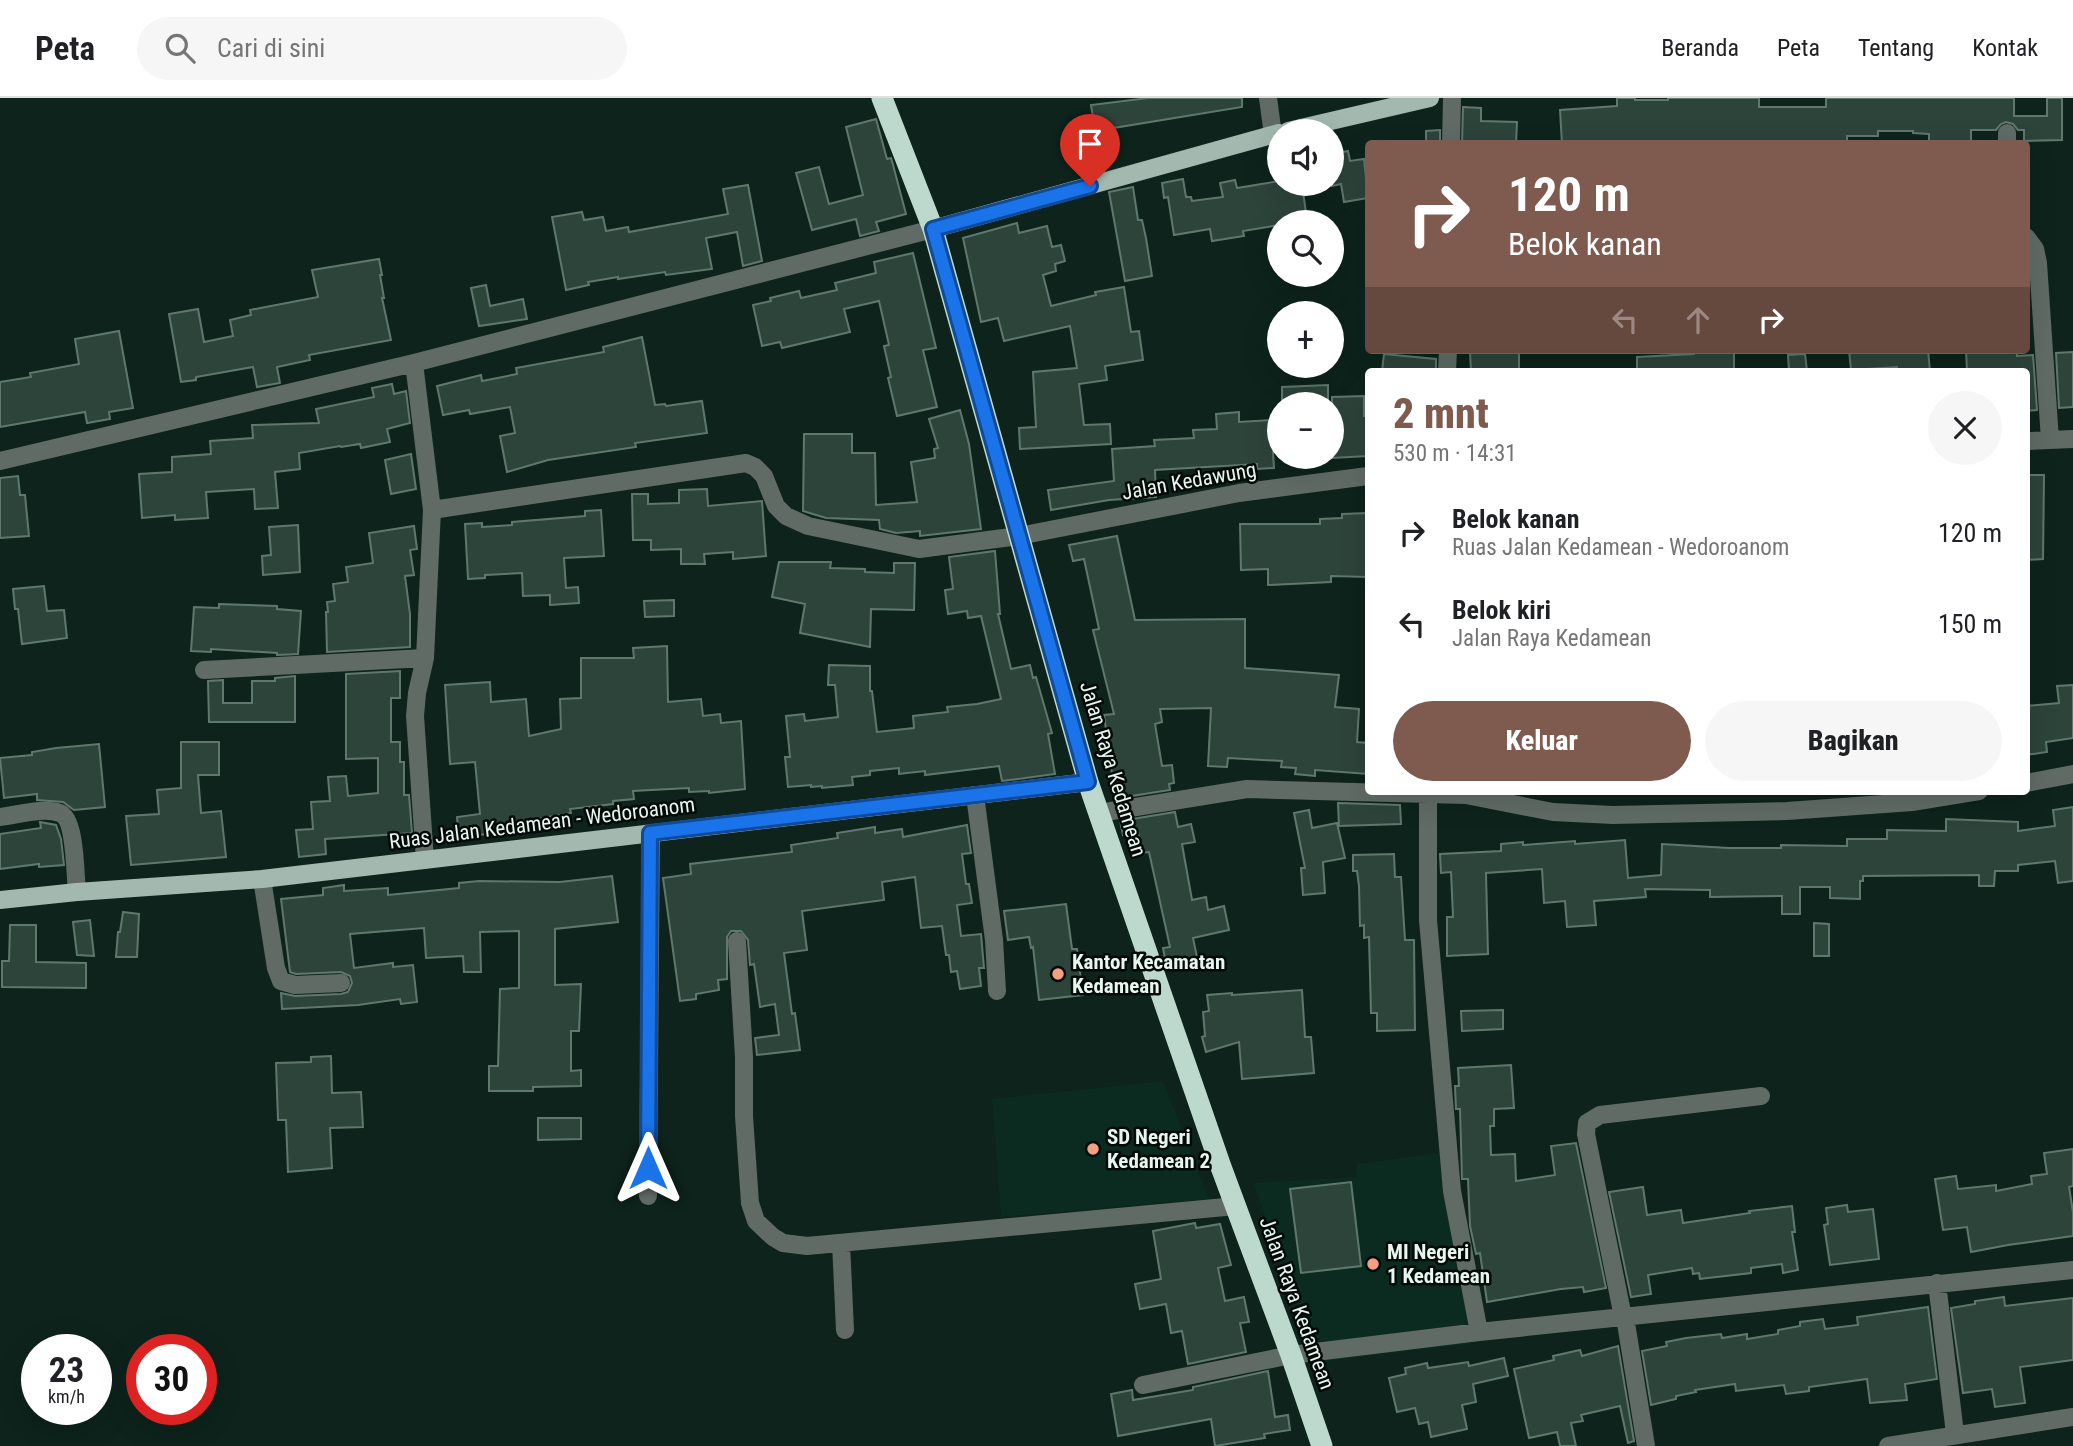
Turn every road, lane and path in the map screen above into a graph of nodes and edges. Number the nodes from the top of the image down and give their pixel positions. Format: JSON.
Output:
{"nodes":[{"id":1,"x":882,"y":98,"type":"edge"},
{"id":2,"x":1268,"y":98,"type":"edge"},
{"id":3,"x":1430,"y":98,"type":"edge"},
{"id":4,"x":1452,"y":98,"type":"edge"},
{"id":5,"x":1275,"y":119,"type":"edge"},
{"id":6,"x":1340,"y":119,"type":"edge"},
{"id":7,"x":1267,"y":137,"type":"edge"},
{"id":8,"x":1451,"y":140,"type":"edge"},
{"id":9,"x":933,"y":229,"type":"junction"},
{"id":10,"x":2030,"y":242,"type":"edge"},
{"id":11,"x":414,"y":363,"type":"junction"},
{"id":12,"x":2073,"y":439,"type":"edge"},
{"id":13,"x":2050,"y":440,"type":"junction"},
{"id":14,"x":2030,"y":441,"type":"edge"},
{"id":15,"x":0,"y":461,"type":"edge"},
{"id":16,"x":1365,"y":476,"type":"edge"},
{"id":17,"x":432,"y":510,"type":"junction"},
{"id":18,"x":1019,"y":536,"type":"junction"},
{"id":19,"x":425,"y":658,"type":"junction"},
{"id":20,"x":204,"y":670,"type":"dead end"},
{"id":21,"x":2073,"y":774,"type":"edge"},
{"id":22,"x":1088,"y":782,"type":"junction"},
{"id":23,"x":2030,"y":782,"type":"edge"},
{"id":24,"x":1365,"y":792,"type":"edge"},
{"id":25,"x":975,"y":795,"type":"junction"},
{"id":26,"x":1428,"y":795,"type":"edge"},
{"id":27,"x":1476,"y":795,"type":"edge"},
{"id":28,"x":1955,"y":795,"type":"edge"},
{"id":29,"x":1099,"y":813,"type":"junction"},
{"id":30,"x":0,"y":817,"type":"edge"},
{"id":31,"x":650,"y":833,"type":"junction"},
{"id":32,"x":425,"y":860,"type":"junction"},
{"id":33,"x":262,"y":879,"type":"junction"},
{"id":34,"x":76,"y":892,"type":"junction"},
{"id":35,"x":0,"y":900,"type":"edge"},
{"id":36,"x":737,"y":941,"type":"dead end"},
{"id":37,"x":341,"y":983,"type":"dead end"},
{"id":38,"x":997,"y":990,"type":"dead end"},
{"id":39,"x":1761,"y":1096,"type":"dead end"},
{"id":40,"x":648,"y":1196,"type":"dead end"},
{"id":41,"x":1236,"y":1206,"type":"junction"},
{"id":42,"x":841,"y":1243,"type":"junction"},
{"id":43,"x":2073,"y":1270,"type":"edge"},
{"id":44,"x":1937,"y":1283,"type":"junction"},
{"id":45,"x":1624,"y":1317,"type":"junction"},
{"id":46,"x":845,"y":1330,"type":"dead end"},
{"id":47,"x":1479,"y":1332,"type":"junction"},
{"id":48,"x":1291,"y":1355,"type":"junction"},
{"id":49,"x":1143,"y":1385,"type":"dead end"},
{"id":50,"x":2073,"y":1417,"type":"edge"},
{"id":51,"x":1955,"y":1434,"type":"junction"},
{"id":52,"x":1322,"y":1446,"type":"edge"},
{"id":53,"x":1646,"y":1446,"type":"edge"},
{"id":54,"x":1888,"y":1446,"type":"edge"}],
"edges":[{"from":1,"to":9,"type":"highway","name":"Jalan Raya Kedamean"},
{"from":2,"to":5,"type":"street"},
{"from":3,"to":6,"type":"main road"},
{"from":4,"to":8,"type":"street"},
{"from":7,"to":9,"type":"main road"},
{"from":9,"to":11,"type":"street"},
{"from":9,"to":18,"type":"highway","name":"Jalan Raya Kedamean"},
{"from":10,"to":13,"type":"street"},
{"from":11,"to":15,"type":"street"},
{"from":11,"to":17,"type":"street"},
{"from":12,"to":13,"type":"street"},
{"from":13,"to":14,"type":"street"},
{"from":16,"to":18,"type":"street","name":"Jalan Kedawung"},
{"from":17,"to":18,"type":"street","name":"Jalan Kedawung"},
{"from":17,"to":19,"type":"street"},
{"from":18,"to":22,"type":"highway","name":"Jalan Raya Kedamean"},
{"from":19,"to":20,"type":"street"},
{"from":19,"to":32,"type":"street"},
{"from":21,"to":23,"type":"street"},
{"from":22,"to":25,"type":"main road","name":"Ruas Jalan Kedamean - Wedoroanom"},
{"from":22,"to":29,"type":"highway","name":"Jalan Raya Kedamean"},
{"from":24,"to":29,"type":"street"},
{"from":25,"to":31,"type":"main road","name":"Ruas Jalan Kedamean - Wedoroanom"},
{"from":25,"to":38,"type":"street"},
{"from":26,"to":47,"type":"street"},
{"from":27,"to":28,"type":"street"},
{"from":29,"to":41,"type":"highway","name":"Jalan Raya Kedamean"},
{"from":30,"to":34,"type":"street"},
{"from":31,"to":32,"type":"main road","name":"Ruas Jalan Kedamean - Wedoroanom"},
{"from":31,"to":40,"type":"street"},
{"from":32,"to":33,"type":"main road","name":"Ruas Jalan Kedamean - Wedoroanom"},
{"from":33,"to":34,"type":"main road","name":"Ruas Jalan Kedamean - Wedoroanom"},
{"from":33,"to":37,"type":"street"},
{"from":34,"to":35,"type":"main road","name":"Ruas Jalan Kedamean - Wedoroanom"},
{"from":36,"to":42,"type":"street"},
{"from":39,"to":45,"type":"street"},
{"from":41,"to":42,"type":"street"},
{"from":41,"to":48,"type":"highway","name":"Jalan Raya Kedamean"},
{"from":42,"to":46,"type":"street"},
{"from":43,"to":44,"type":"street"},
{"from":44,"to":45,"type":"street"},
{"from":44,"to":51,"type":"street"},
{"from":45,"to":47,"type":"street"},
{"from":45,"to":53,"type":"street"},
{"from":47,"to":48,"type":"street"},
{"from":48,"to":49,"type":"street"},
{"from":48,"to":52,"type":"highway","name":"Jalan Raya Kedamean"},
{"from":50,"to":51,"type":"street"},
{"from":51,"to":54,"type":"street"}]}
